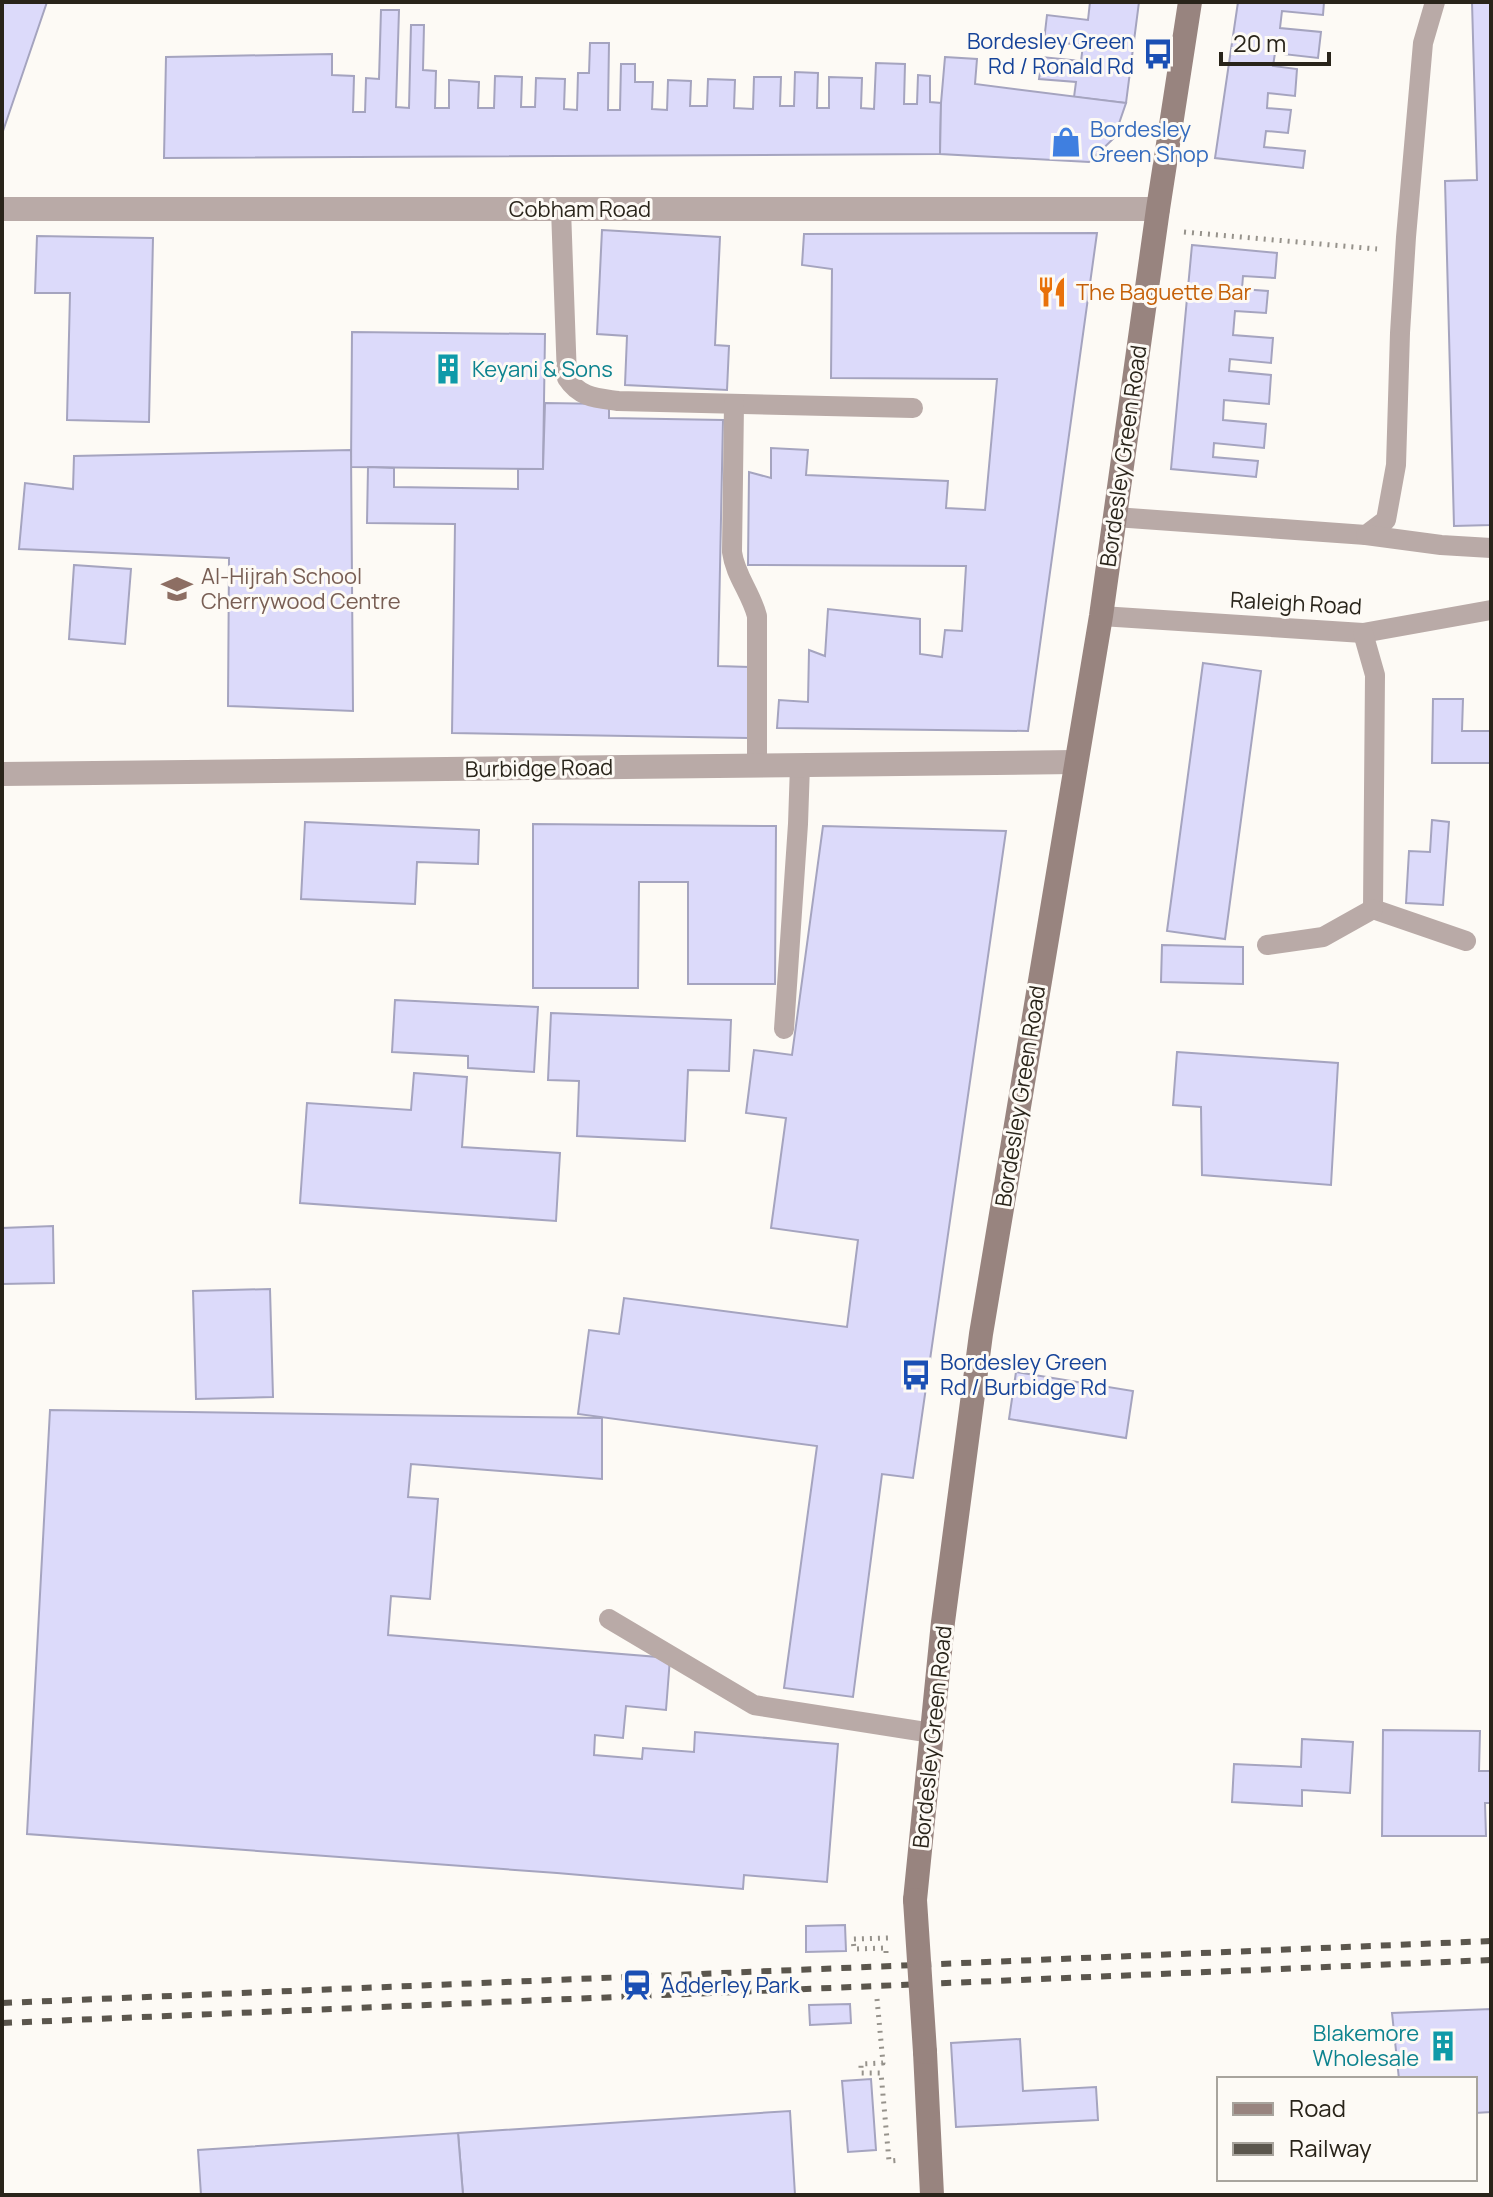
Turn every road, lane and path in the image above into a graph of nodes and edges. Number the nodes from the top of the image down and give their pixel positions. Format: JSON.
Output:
{"nodes":[{"id":1,"x":1190,"y":2,"type":"edge"},
{"id":2,"x":1435,"y":2,"type":"edge"},
{"id":3,"x":2,"y":209,"type":"edge"},
{"id":4,"x":561,"y":209,"type":"junction"},
{"id":5,"x":1156,"y":219,"type":"junction"},
{"id":6,"x":1377,"y":249,"type":"dead end"},
{"id":7,"x":734,"y":404,"type":"junction"},
{"id":8,"x":913,"y":408,"type":"dead end"},
{"id":9,"x":1115,"y":517,"type":"junction"},
{"id":10,"x":1366,"y":535,"type":"junction"},
{"id":11,"x":1491,"y":548,"type":"edge"},
{"id":12,"x":1488,"y":610,"type":"edge"},
{"id":13,"x":1101,"y":616,"type":"junction"},
{"id":14,"x":1363,"y":633,"type":"junction"},
{"id":15,"x":1075,"y":762,"type":"junction"},
{"id":16,"x":800,"y":765,"type":"junction"},
{"id":17,"x":757,"y":766,"type":"junction"},
{"id":18,"x":2,"y":774,"type":"edge"},
{"id":19,"x":1373,"y":909,"type":"junction"},
{"id":20,"x":1466,"y":941,"type":"dead end"},
{"id":21,"x":1267,"y":945,"type":"dead end"},
{"id":22,"x":784,"y":1029,"type":"dead end"},
{"id":23,"x":609,"y":1619,"type":"dead end"},
{"id":24,"x":932,"y":1733,"type":"junction"},
{"id":25,"x":917,"y":1937,"type":"junction"},
{"id":26,"x":886,"y":1953,"type":"dead end"},
{"id":27,"x":877,"y":1999,"type":"dead end"},
{"id":28,"x":930,"y":2158,"type":"junction"},
{"id":29,"x":932,"y":2195,"type":"edge"}],
"edges":[{"from":1,"to":5,"type":"main road","name":"Bordesley Green Road"},
{"from":2,"to":10,"type":"lane"},
{"from":3,"to":4,"type":"street","name":"Cobham Road"},
{"from":4,"to":5,"type":"street","name":"Cobham Road"},
{"from":4,"to":7,"type":"lane"},
{"from":5,"to":6,"type":"path"},
{"from":5,"to":9,"type":"main road","name":"Bordesley Green Road"},
{"from":7,"to":8,"type":"lane"},
{"from":7,"to":17,"type":"lane"},
{"from":9,"to":10,"type":"lane"},
{"from":9,"to":13,"type":"main road","name":"Bordesley Green Road"},
{"from":10,"to":11,"type":"lane"},
{"from":12,"to":14,"type":"lane","name":"Raleigh Road"},
{"from":13,"to":14,"type":"lane","name":"Raleigh Road"},
{"from":13,"to":15,"type":"main road","name":"Bordesley Green Road"},
{"from":14,"to":19,"type":"lane"},
{"from":15,"to":16,"type":"street","name":"Burbidge Road"},
{"from":15,"to":24,"type":"main road","name":"Bordesley Green Road"},
{"from":16,"to":17,"type":"street","name":"Burbidge Road"},
{"from":16,"to":22,"type":"lane"},
{"from":17,"to":18,"type":"street","name":"Burbidge Road"},
{"from":19,"to":20,"type":"lane"},
{"from":19,"to":21,"type":"lane"},
{"from":23,"to":24,"type":"lane"},
{"from":24,"to":25,"type":"main road","name":"Bordesley Green Road","bridge":true},
{"from":25,"to":26,"type":"path"},
{"from":25,"to":28,"type":"main road","name":"Bordesley Green Road","bridge":true},
{"from":27,"to":28,"type":"path"},
{"from":28,"to":29,"type":"main road","name":"Bordesley Green Road"}]}
